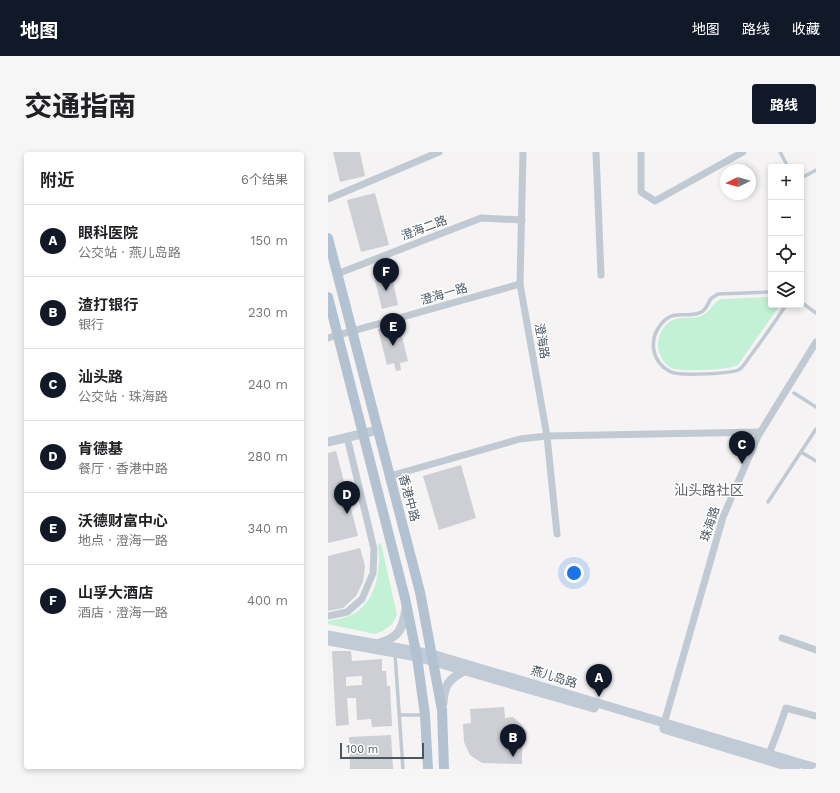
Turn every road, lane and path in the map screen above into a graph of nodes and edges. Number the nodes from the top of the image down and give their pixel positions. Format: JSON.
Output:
{"nodes":[{"id":1,"x":439,"y":152,"type":"edge"},
{"id":2,"x":596,"y":152,"type":"edge"},
{"id":3,"x":641,"y":152,"type":"edge"},
{"id":4,"x":743,"y":152,"type":"edge"},
{"id":5,"x":780,"y":152,"type":"edge"},
{"id":6,"x":525,"y":153,"type":"edge"},
{"id":7,"x":786,"y":164,"type":"edge"},
{"id":8,"x":816,"y":170,"type":"edge"},
{"id":9,"x":804,"y":176,"type":"edge"},
{"id":10,"x":328,"y":199,"type":"edge"},
{"id":11,"x":522,"y":220,"type":"junction"},
{"id":12,"x":328,"y":238,"type":"edge"},
{"id":13,"x":337,"y":274,"type":"junction"},
{"id":14,"x":601,"y":275,"type":"dead end"},
{"id":15,"x":520,"y":284,"type":"junction"},
{"id":16,"x":768,"y":292,"type":"edge"},
{"id":17,"x":328,"y":297,"type":"edge"},
{"id":18,"x":804,"y":304,"type":"edge"},
{"id":19,"x":784,"y":308,"type":"edge"},
{"id":20,"x":816,"y":313,"type":"edge"},
{"id":21,"x":352,"y":331,"type":"junction"},
{"id":22,"x":333,"y":337,"type":"edge"},
{"id":23,"x":816,"y":342,"type":"edge"},
{"id":24,"x":794,"y":393,"type":"dead end"},
{"id":25,"x":816,"y":407,"type":"edge"},
{"id":26,"x":816,"y":429,"type":"edge"},
{"id":27,"x":378,"y":430,"type":"junction"},
{"id":28,"x":760,"y":432,"type":"junction"},
{"id":29,"x":364,"y":433,"type":"junction"},
{"id":30,"x":547,"y":436,"type":"junction"},
{"id":31,"x":347,"y":437,"type":"junction"},
{"id":32,"x":328,"y":442,"type":"edge"},
{"id":33,"x":801,"y":452,"type":"junction"},
{"id":34,"x":816,"y":461,"type":"edge"},
{"id":35,"x":390,"y":476,"type":"junction"},
{"id":36,"x":768,"y":502,"type":"dead end"},
{"id":37,"x":557,"y":534,"type":"dead end"},
{"id":38,"x":406,"y":606,"type":"junction"},
{"id":39,"x":328,"y":616,"type":"edge"},
{"id":40,"x":328,"y":635,"type":"edge"},
{"id":41,"x":782,"y":638,"type":"dead end"},
{"id":42,"x":328,"y":641,"type":"edge"},
{"id":43,"x":377,"y":643,"type":"junction"},
{"id":44,"x":816,"y":650,"type":"edge"},
{"id":45,"x":395,"y":654,"type":"junction"},
{"id":46,"x":416,"y":654,"type":"junction"},
{"id":47,"x":432,"y":658,"type":"junction"},
{"id":48,"x":464,"y":671,"type":"junction"},
{"id":49,"x":442,"y":710,"type":"junction"},
{"id":50,"x":425,"y":714,"type":"junction"},
{"id":51,"x":399,"y":715,"type":"junction"},
{"id":52,"x":816,"y":716,"type":"edge"},
{"id":53,"x":663,"y":726,"type":"junction"},
{"id":54,"x":768,"y":754,"type":"junction"},
{"id":55,"x":816,"y":768,"type":"edge"},
{"id":56,"x":403,"y":769,"type":"edge"},
{"id":57,"x":428,"y":769,"type":"edge"},
{"id":58,"x":444,"y":769,"type":"edge"},
{"id":59,"x":796,"y":769,"type":"edge"}],
"edges":[{"from":1,"to":10,"type":"street"},
{"from":2,"to":14,"type":"street"},
{"from":3,"to":4,"type":"street"},
{"from":5,"to":7,"type":"lane"},
{"from":6,"to":11,"type":"street","name":"澄海路"},
{"from":8,"to":9,"type":"lane"},
{"from":11,"to":13,"type":"street","name":"澄海二路"},
{"from":11,"to":15,"type":"street","name":"澄海路"},
{"from":12,"to":13,"type":"main road","name":"香港中路"},
{"from":13,"to":21,"type":"main road","name":"香港中路"},
{"from":15,"to":21,"type":"street","name":"澄海一路"},
{"from":15,"to":30,"type":"street","name":"澄海路"},
{"from":16,"to":19,"type":"lane"},
{"from":17,"to":22,"type":"main road"},
{"from":18,"to":20,"type":"lane"},
{"from":21,"to":22,"type":"street","name":"澄海一路"},
{"from":21,"to":27,"type":"main road","name":"香港中路"},
{"from":22,"to":29,"type":"main road"},
{"from":23,"to":28,"type":"street","name":"珠海路"},
{"from":24,"to":25,"type":"lane"},
{"from":26,"to":33,"type":"lane"},
{"from":27,"to":29,"type":"main road"},
{"from":27,"to":35,"type":"main road","name":"香港中路"},
{"from":28,"to":30,"type":"street"},
{"from":28,"to":53,"type":"street","name":"珠海路"},
{"from":29,"to":31,"type":"main road"},
{"from":29,"to":38,"type":"main road"},
{"from":30,"to":35,"type":"street"},
{"from":30,"to":37,"type":"street","name":"澄海路"},
{"from":31,"to":32,"type":"main road"},
{"from":31,"to":39,"type":"street"},
{"from":33,"to":34,"type":"lane"},
{"from":33,"to":36,"type":"lane"},
{"from":35,"to":47,"type":"main road","name":"香港中路"},
{"from":38,"to":43,"type":"main road"},
{"from":38,"to":46,"type":"main road"},
{"from":40,"to":43,"type":"main road","name":"燕儿岛路"},
{"from":41,"to":44,"type":"street"},
{"from":42,"to":45,"type":"main road","name":"燕儿岛路"},
{"from":43,"to":46,"type":"main road","name":"燕儿岛路"},
{"from":45,"to":46,"type":"main road","name":"燕儿岛路"},
{"from":45,"to":51,"type":"lane"},
{"from":46,"to":47,"type":"main road","name":"燕儿岛路"},
{"from":46,"to":50,"type":"main road"},
{"from":47,"to":48,"type":"main road","name":"燕儿岛路"},
{"from":47,"to":49,"type":"main road","name":"香港中路"},
{"from":47,"to":53,"type":"main road","name":"燕儿岛路"},
{"from":48,"to":49,"type":"main road"},
{"from":48,"to":53,"type":"main road","name":"燕儿岛路"},
{"from":49,"to":58,"type":"main road","name":"香港中路"},
{"from":50,"to":51,"type":"lane"},
{"from":50,"to":57,"type":"main road"},
{"from":51,"to":56,"type":"lane"},
{"from":52,"to":54,"type":"street"},
{"from":53,"to":54,"type":"main road","name":"燕儿岛路"},
{"from":53,"to":59,"type":"main road","name":"燕儿岛路"},
{"from":54,"to":55,"type":"main road","name":"燕儿岛路"}]}
